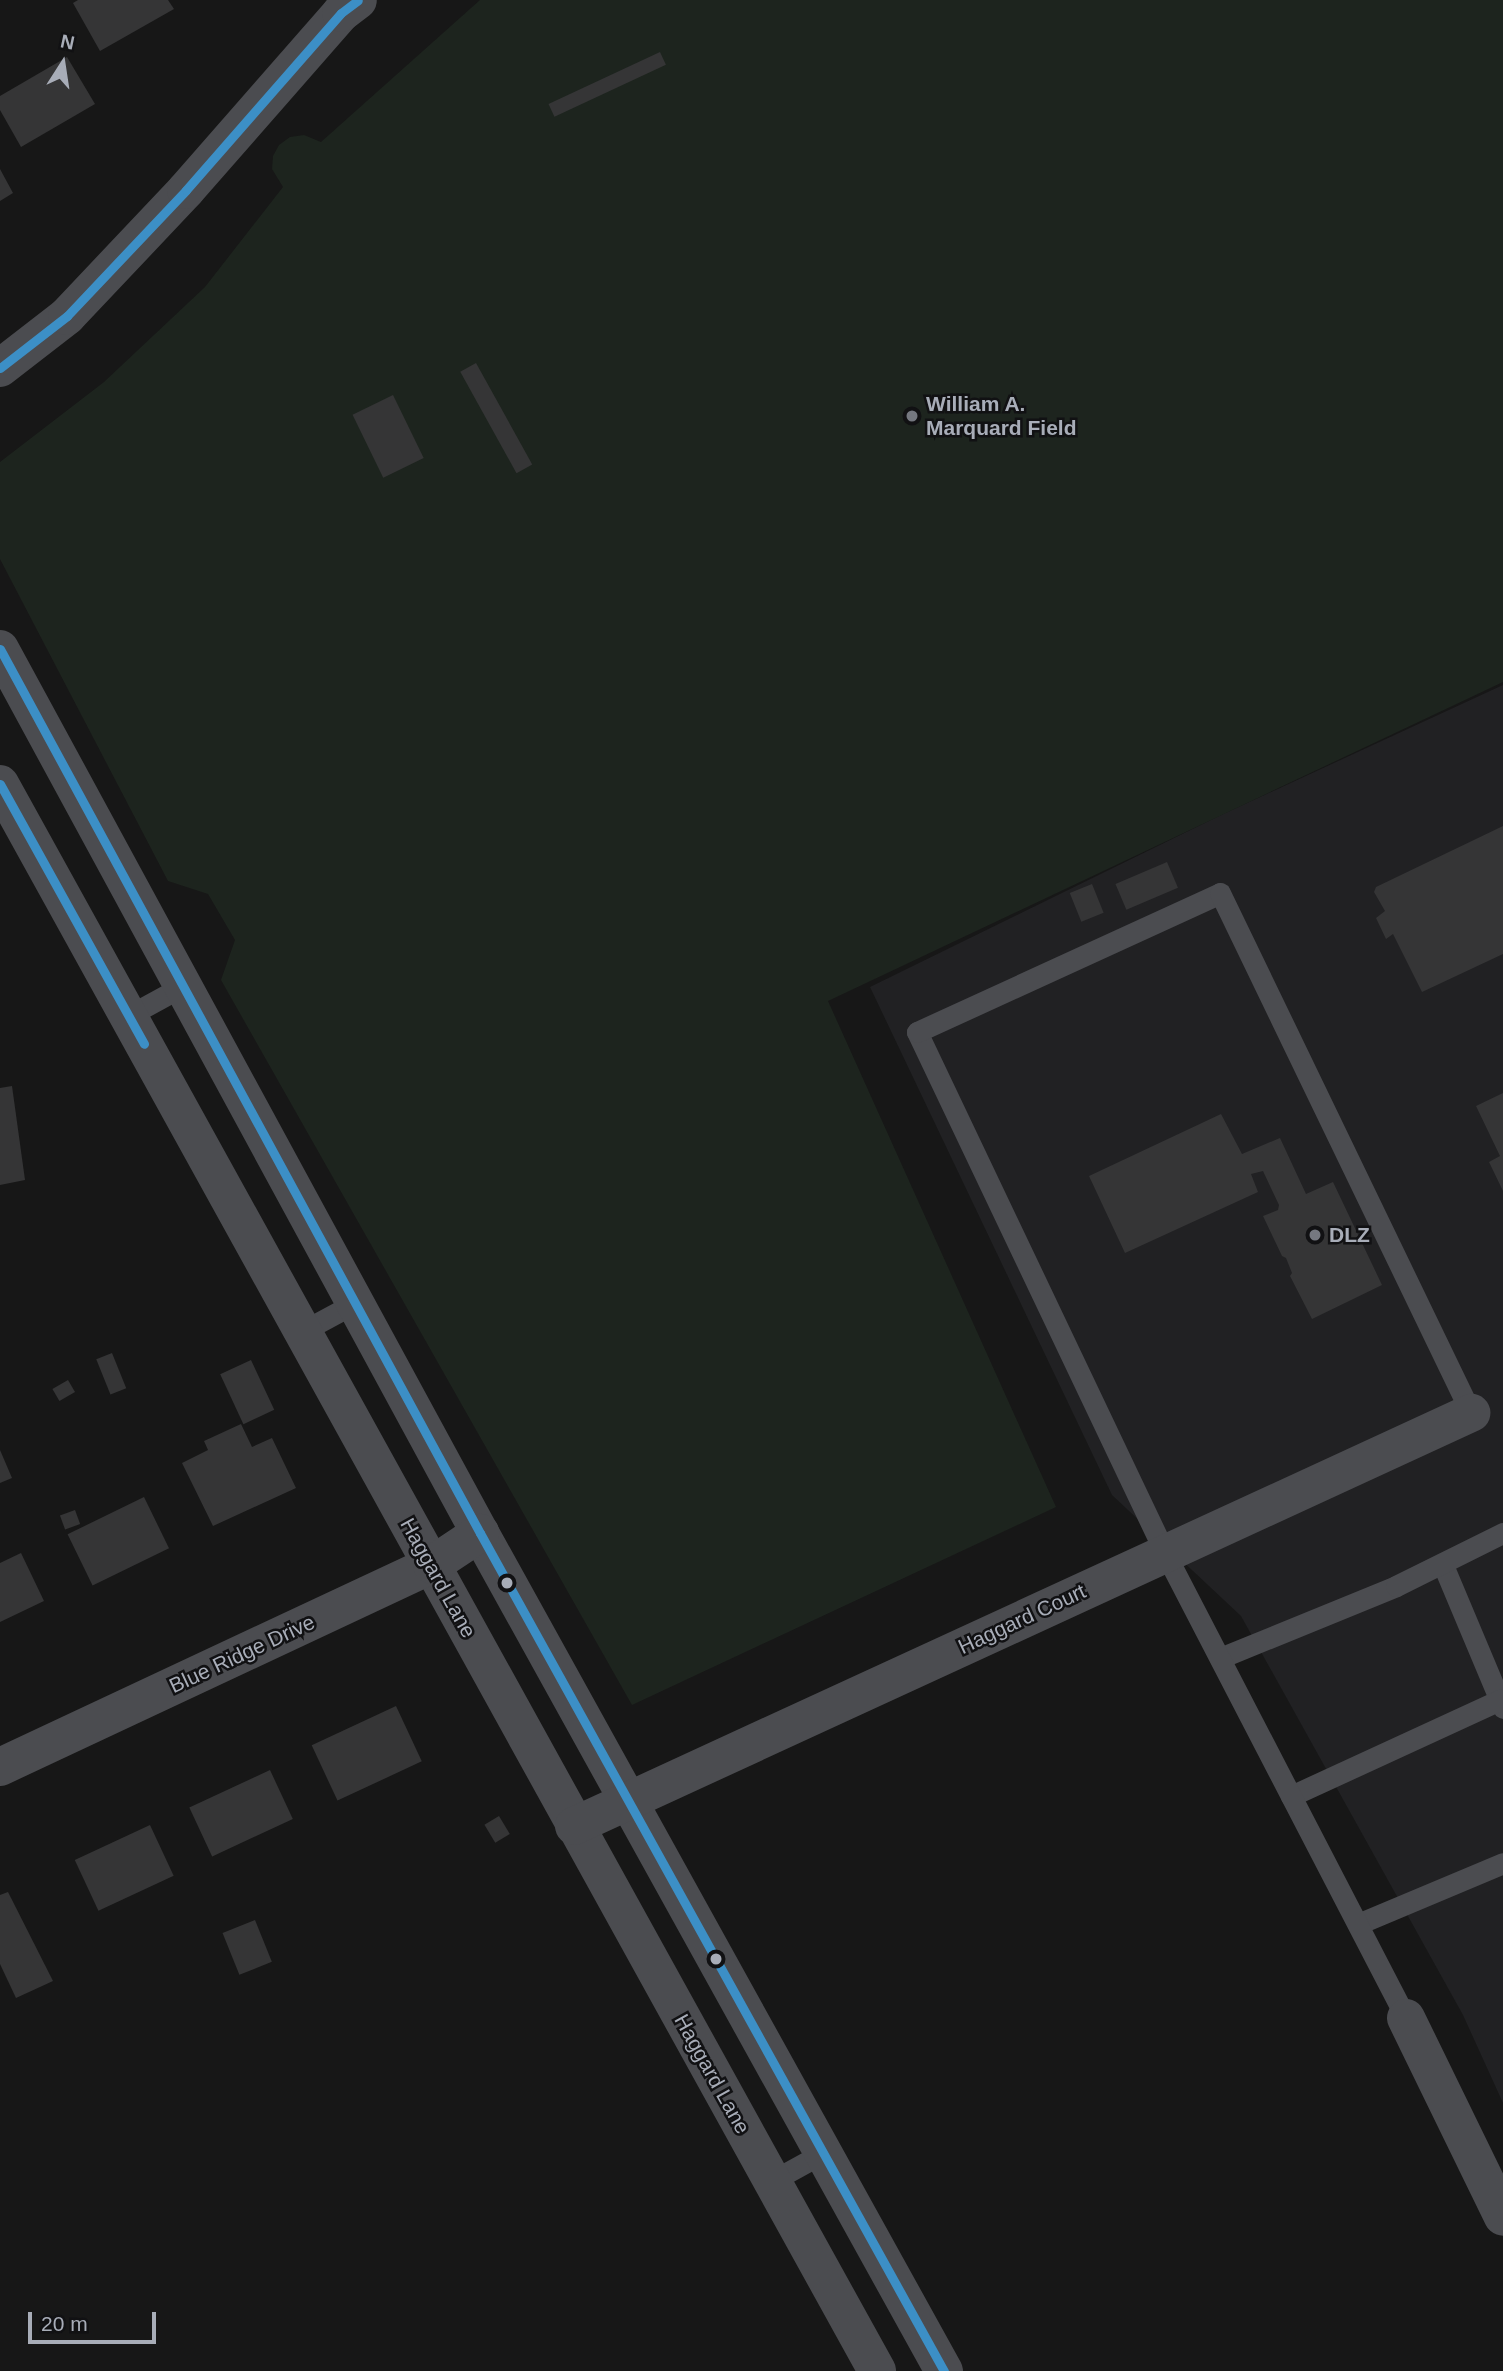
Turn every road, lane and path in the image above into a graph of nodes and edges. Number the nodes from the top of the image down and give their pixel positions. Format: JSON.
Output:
{"nodes":[{"id":1,"x":358,"y":0,"type":"edge"},
{"id":2,"x":0,"y":368,"type":"edge"},
{"id":3,"x":0,"y":649,"type":"edge"},
{"id":4,"x":0,"y":784,"type":"edge"},
{"id":5,"x":183,"y":986,"type":"junction"},
{"id":6,"x":128,"y":1016,"type":"junction"},
{"id":7,"x":355,"y":1303,"type":"junction"},
{"id":8,"x":303,"y":1331,"type":"junction"},
{"id":9,"x":1471,"y":1413,"type":"joint"},
{"id":10,"x":480,"y":1533,"type":"junction"},
{"id":11,"x":1503,"y":1533,"type":"edge"},
{"id":12,"x":1166,"y":1553,"type":"junction"},
{"id":13,"x":432,"y":1565,"type":"junction"},
{"id":14,"x":1443,"y":1565,"type":"junction"},
{"id":15,"x":1220,"y":1658,"type":"junction"},
{"id":16,"x":1501,"y":1704,"type":"edge"},
{"id":17,"x":0,"y":1767,"type":"edge"},
{"id":18,"x":1291,"y":1796,"type":"junction"},
{"id":19,"x":628,"y":1800,"type":"junction"},
{"id":20,"x":574,"y":1826,"type":"junction"},
{"id":21,"x":1503,"y":1863,"type":"edge"},
{"id":22,"x":1358,"y":1924,"type":"junction"},
{"id":23,"x":1406,"y":2018,"type":"joint"},
{"id":24,"x":823,"y":2153,"type":"junction"},
{"id":25,"x":772,"y":2181,"type":"junction"},
{"id":26,"x":1503,"y":2217,"type":"edge"},
{"id":27,"x":877,"y":2371,"type":"edge"},
{"id":28,"x":944,"y":2371,"type":"edge"}],
"edges":[{"from":1,"to":2,"type":"street"},
{"from":3,"to":5,"type":"street"},
{"from":4,"to":6,"type":"street","name":"Haggard Lane"},
{"from":5,"to":6,"type":"lane"},
{"from":5,"to":7,"type":"street"},
{"from":6,"to":8,"type":"street","name":"Haggard Lane"},
{"from":7,"to":8,"type":"lane"},
{"from":7,"to":10,"type":"street"},
{"from":8,"to":13,"type":"street","name":"Haggard Lane"},
{"from":9,"to":12,"type":"street","name":"Haggard Court"},
{"from":9,"to":12,"type":"lane"},
{"from":10,"to":13,"type":"street","name":"Blue Ridge Drive"},
{"from":10,"to":19,"type":"street"},
{"from":11,"to":14,"type":"lane"},
{"from":12,"to":15,"type":"lane"},
{"from":12,"to":19,"type":"street","name":"Haggard Court"},
{"from":13,"to":17,"type":"street","name":"Blue Ridge Drive"},
{"from":13,"to":20,"type":"street","name":"Haggard Lane"},
{"from":14,"to":15,"type":"lane"},
{"from":14,"to":16,"type":"lane"},
{"from":15,"to":18,"type":"lane"},
{"from":16,"to":18,"type":"lane"},
{"from":18,"to":22,"type":"lane"},
{"from":19,"to":20,"type":"street","name":"Haggard Court"},
{"from":19,"to":24,"type":"street"},
{"from":20,"to":25,"type":"street","name":"Haggard Lane"},
{"from":21,"to":22,"type":"lane"},
{"from":22,"to":23,"type":"lane"},
{"from":23,"to":26,"type":"street"},
{"from":24,"to":25,"type":"lane"},
{"from":24,"to":28,"type":"street"},
{"from":25,"to":27,"type":"street","name":"Haggard Lane"}]}
